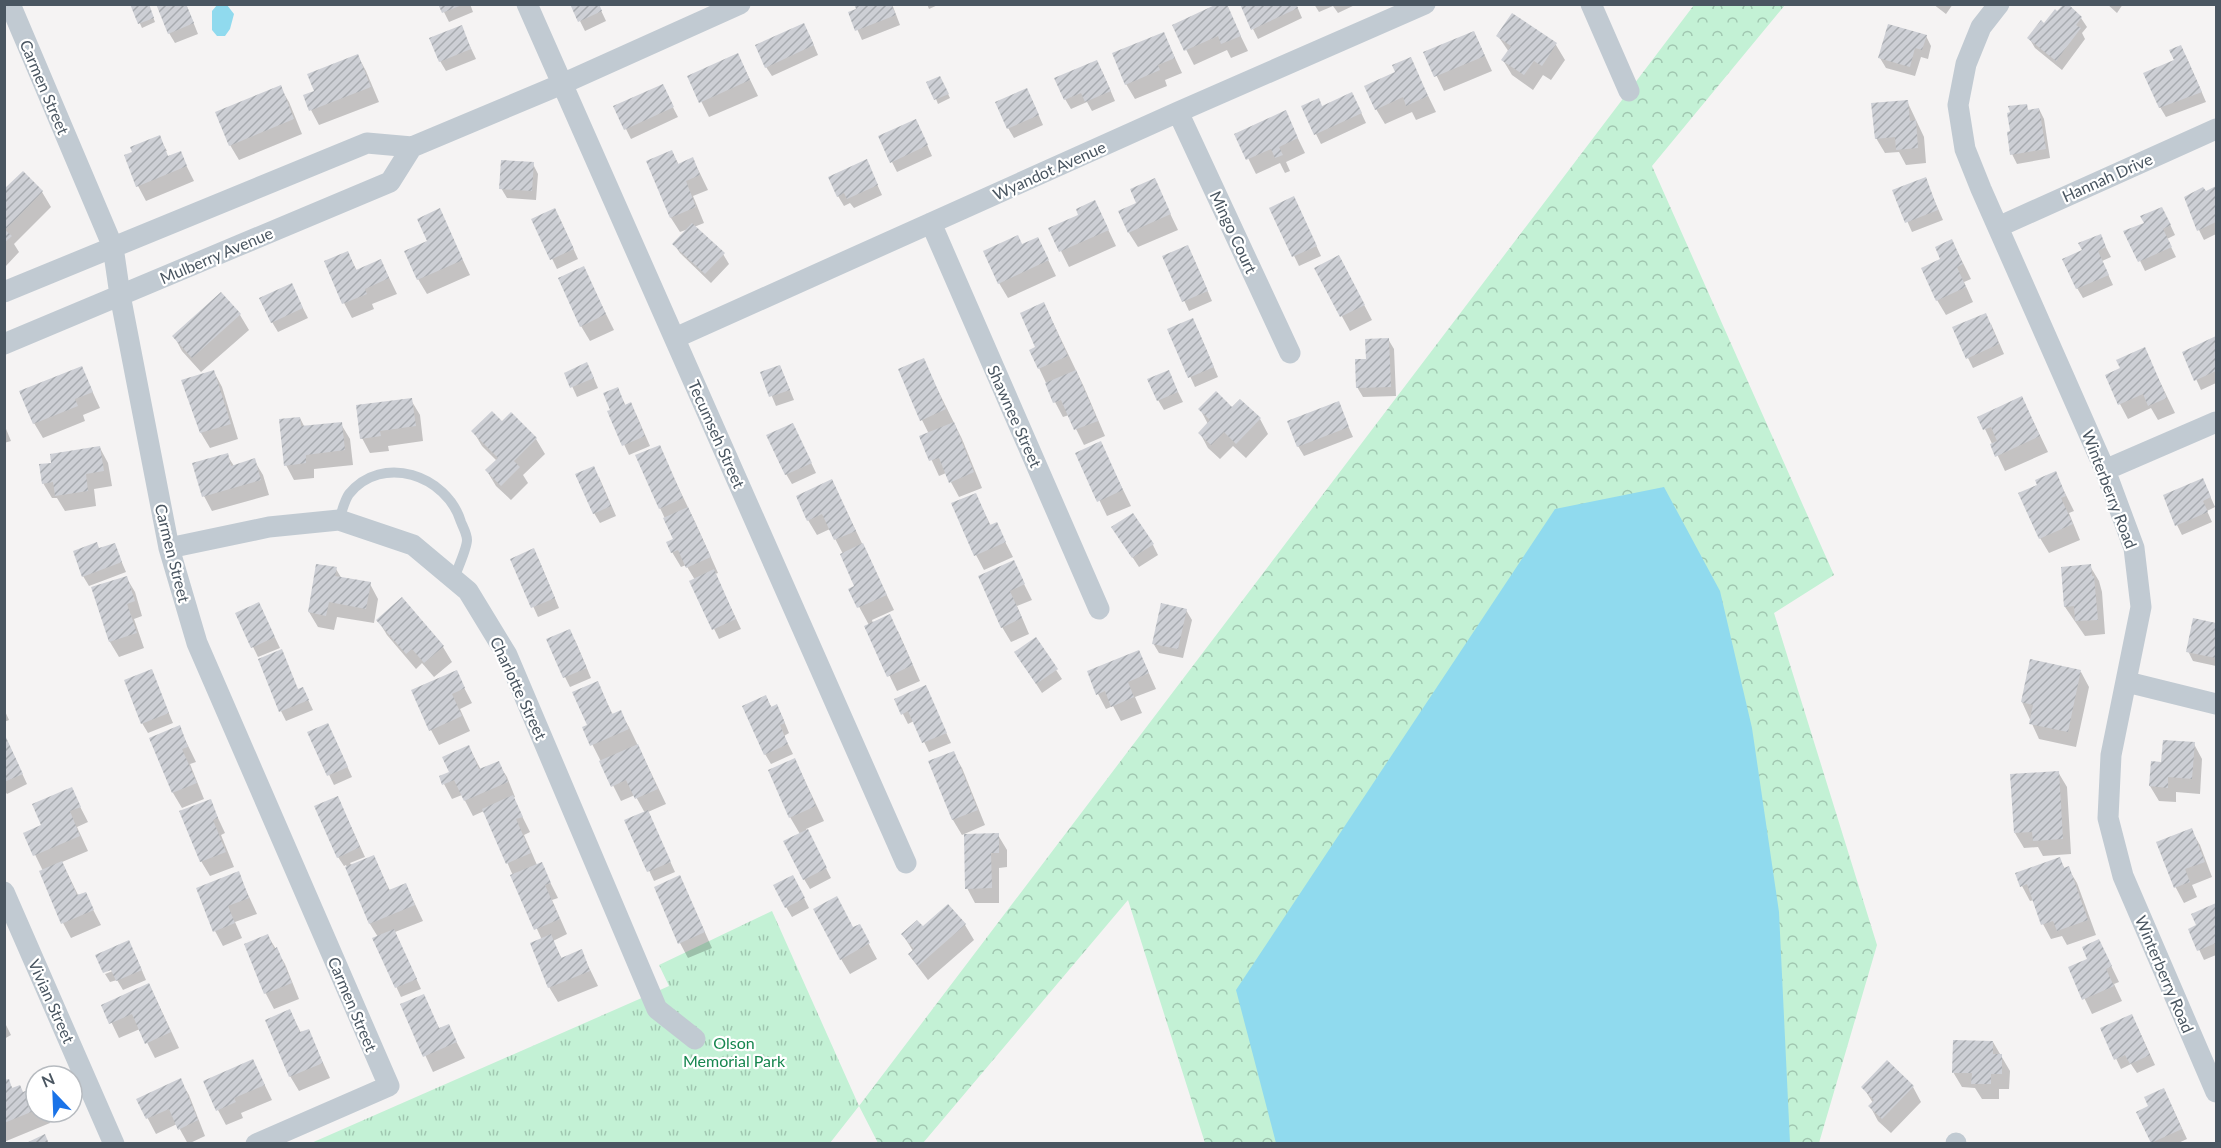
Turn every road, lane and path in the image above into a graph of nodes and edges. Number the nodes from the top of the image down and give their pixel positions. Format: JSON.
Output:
{"nodes":[{"id":1,"x":10,"y":4,"type":"edge"},
{"id":2,"x":527,"y":4,"type":"edge"},
{"id":3,"x":740,"y":4,"type":"edge"},
{"id":4,"x":1425,"y":4,"type":"edge"},
{"id":5,"x":1592,"y":4,"type":"edge"},
{"id":6,"x":1999,"y":4,"type":"edge"},
{"id":7,"x":562,"y":84,"type":"junction"},
{"id":8,"x":1629,"y":91,"type":"dead end"},
{"id":9,"x":1178,"y":112,"type":"junction"},
{"id":10,"x":2217,"y":129,"type":"edge"},
{"id":11,"x":412,"y":147,"type":"junction"},
{"id":12,"x":931,"y":223,"type":"junction"},
{"id":13,"x":1998,"y":227,"type":"junction"},
{"id":14,"x":113,"y":247,"type":"junction"},
{"id":15,"x":4,"y":292,"type":"edge"},
{"id":16,"x":120,"y":295,"type":"junction"},
{"id":17,"x":675,"y":338,"type":"junction"},
{"id":18,"x":4,"y":344,"type":"edge"},
{"id":19,"x":1290,"y":353,"type":"dead end"},
{"id":20,"x":2217,"y":422,"type":"edge"},
{"id":21,"x":2105,"y":470,"type":"junction"},
{"id":22,"x":339,"y":520,"type":"junction"},
{"id":23,"x":169,"y":548,"type":"junction"},
{"id":24,"x":454,"y":579,"type":"junction"},
{"id":25,"x":1099,"y":609,"type":"dead end"},
{"id":26,"x":2127,"y":682,"type":"junction"},
{"id":27,"x":2217,"y":704,"type":"edge"},
{"id":28,"x":906,"y":863,"type":"dead end"},
{"id":29,"x":4,"y":892,"type":"edge"},
{"id":30,"x":695,"y":1039,"type":"dead end"},
{"id":31,"x":2214,"y":1082,"type":"edge"},
{"id":32,"x":114,"y":1143,"type":"edge"},
{"id":33,"x":256,"y":1143,"type":"edge"}],
"edges":[{"from":1,"to":14,"type":"street","name":"Carmen Street"},
{"from":2,"to":7,"type":"street","name":"Tecumseh Street"},
{"from":3,"to":7,"type":"street"},
{"from":4,"to":9,"type":"street","name":"Wyandot Avenue"},
{"from":5,"to":8,"type":"street"},
{"from":6,"to":13,"type":"street","name":"Winterberry Road"},
{"from":7,"to":11,"type":"street"},
{"from":7,"to":17,"type":"street","name":"Tecumseh Street"},
{"from":9,"to":12,"type":"street","name":"Wyandot Avenue"},
{"from":9,"to":19,"type":"street","name":"Mingo Court"},
{"from":10,"to":13,"type":"street","name":"Hannah Drive"},
{"from":11,"to":14,"type":"street"},
{"from":11,"to":16,"type":"street","name":"Mulberry Avenue"},
{"from":12,"to":17,"type":"street","name":"Wyandot Avenue"},
{"from":12,"to":25,"type":"street","name":"Shawnee Street"},
{"from":13,"to":21,"type":"street","name":"Winterberry Road"},
{"from":14,"to":15,"type":"street"},
{"from":14,"to":16,"type":"street","name":"Carmen Street"},
{"from":16,"to":18,"type":"street","name":"Mulberry Avenue"},
{"from":16,"to":23,"type":"street","name":"Carmen Street"},
{"from":17,"to":28,"type":"street","name":"Tecumseh Street"},
{"from":20,"to":21,"type":"street"},
{"from":21,"to":26,"type":"street","name":"Winterberry Road"},
{"from":22,"to":23,"type":"street","name":"Charlotte Street"},
{"from":22,"to":24,"type":"street","name":"Charlotte Street"},
{"from":22,"to":24,"type":"lane"},
{"from":23,"to":33,"type":"street","name":"Carmen Street"},
{"from":24,"to":30,"type":"street","name":"Charlotte Street"},
{"from":26,"to":27,"type":"street"},
{"from":26,"to":31,"type":"street","name":"Winterberry Road"},
{"from":29,"to":32,"type":"street","name":"Vivian Street"}]}
